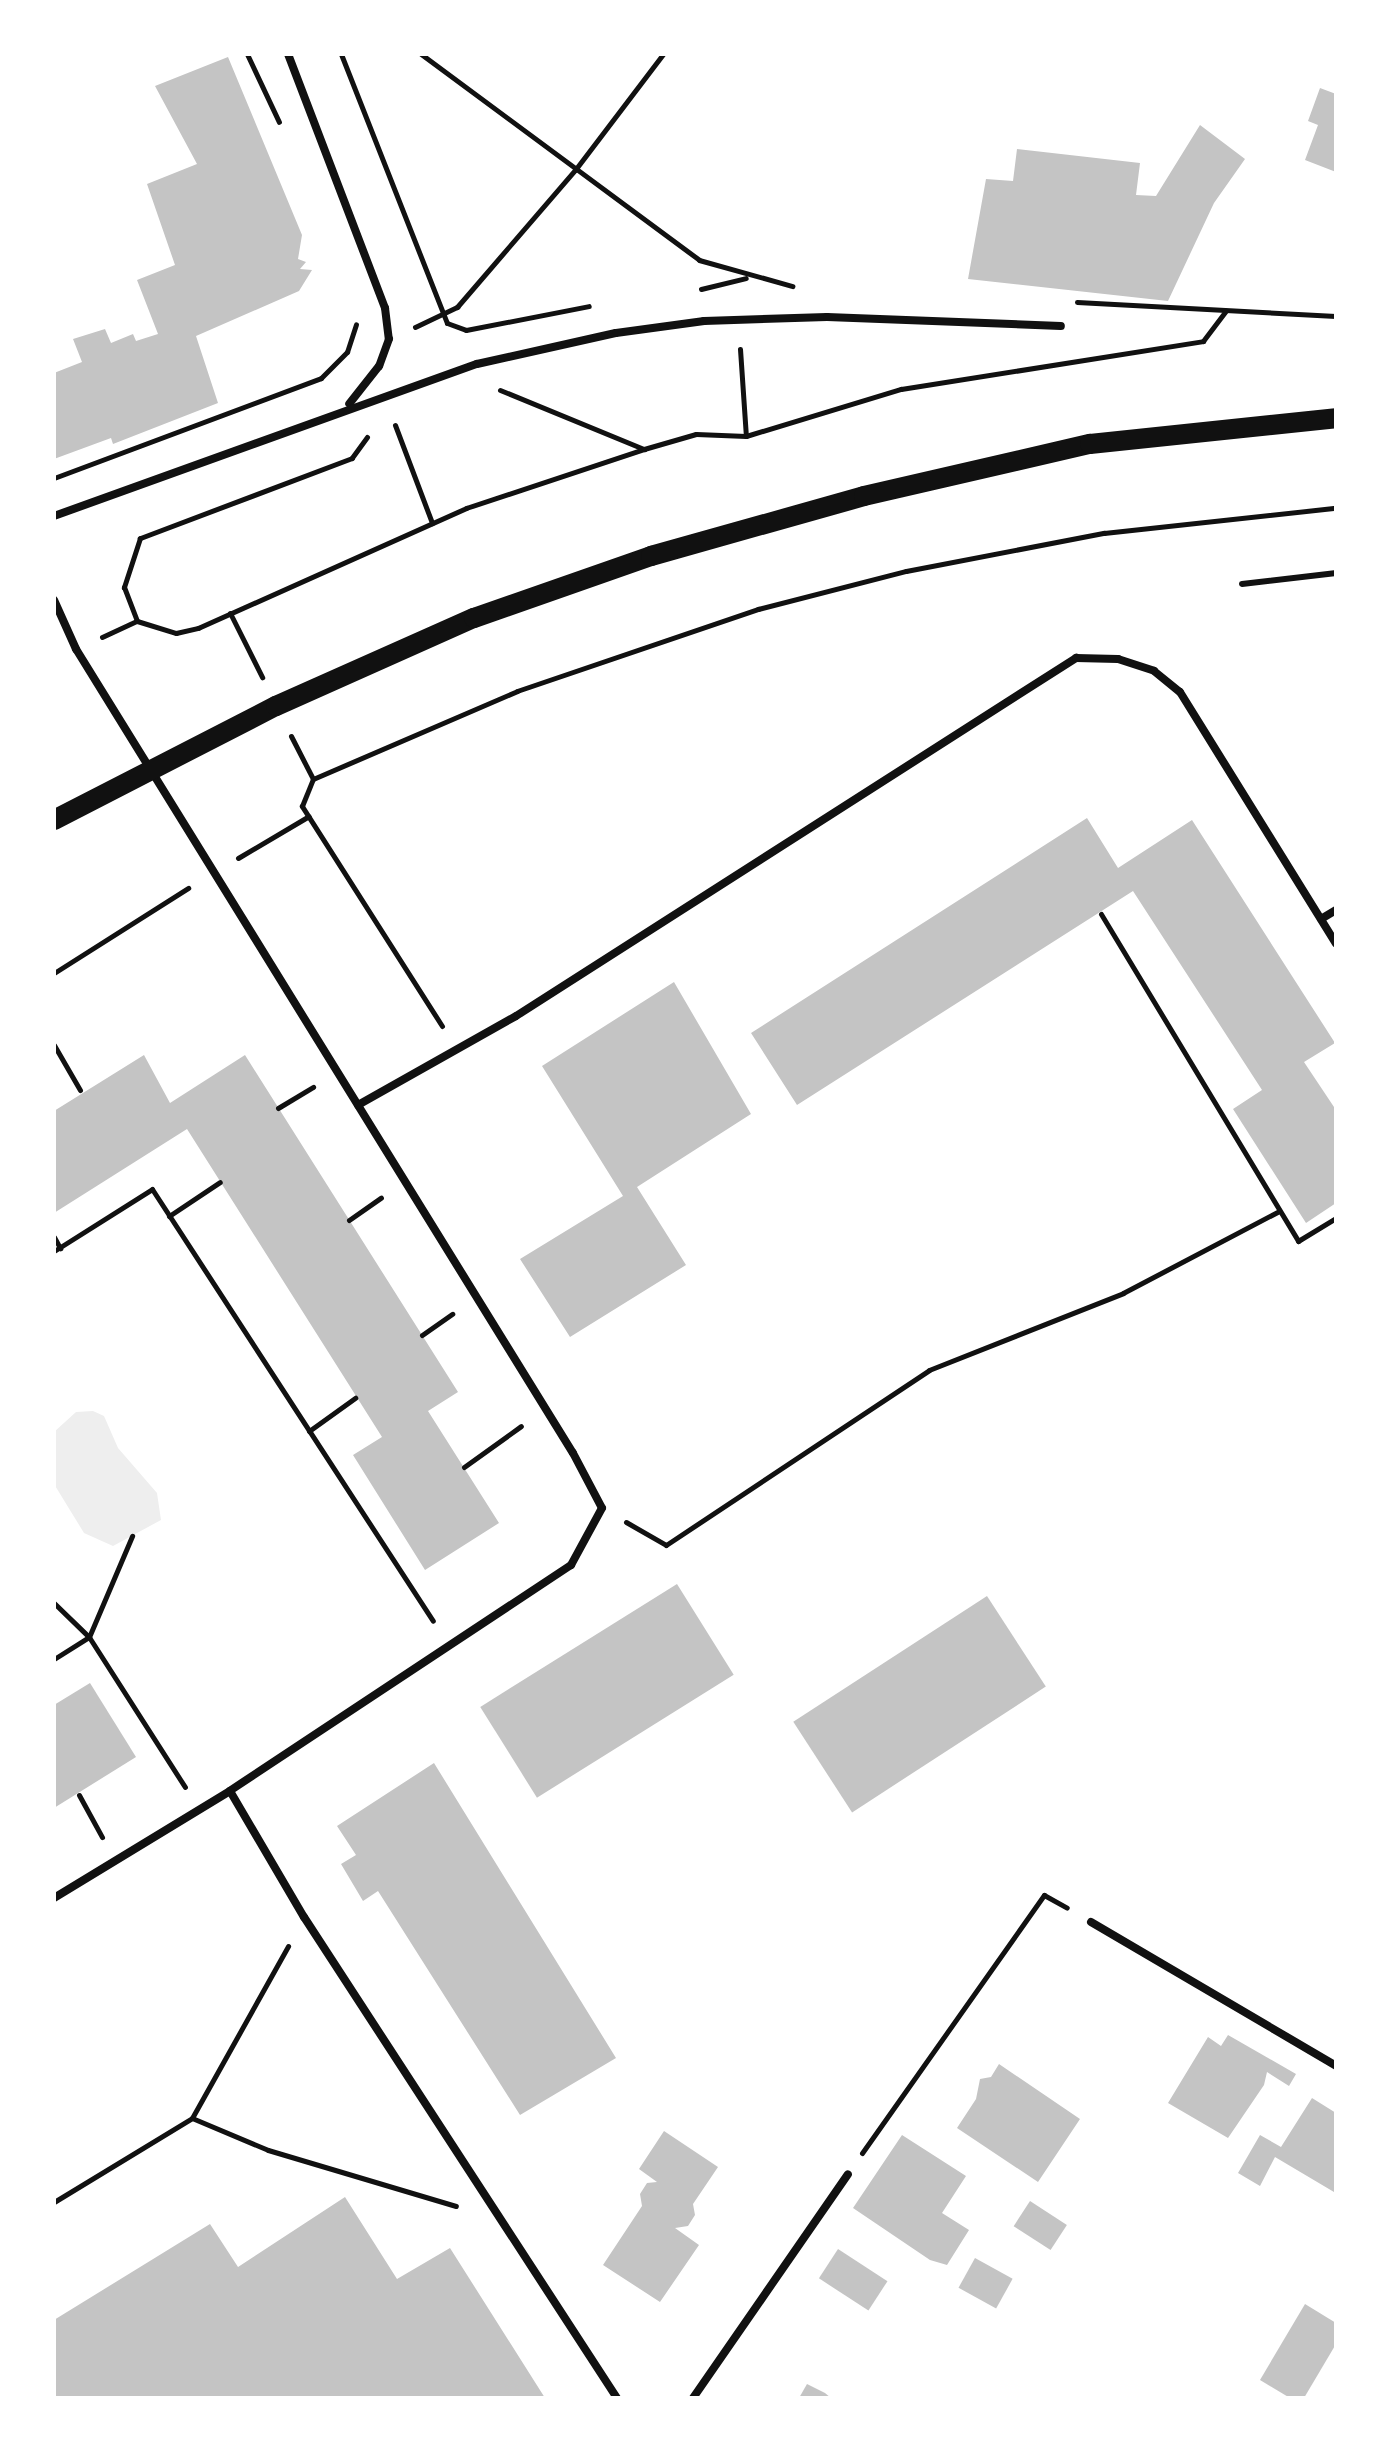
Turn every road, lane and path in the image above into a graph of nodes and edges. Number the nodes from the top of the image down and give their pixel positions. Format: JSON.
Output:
{"nodes":[{"id":1,"x":247,"y":54,"type":"edge"},
{"id":2,"x":288,"y":54,"type":"edge"},
{"id":3,"x":341,"y":54,"type":"edge"},
{"id":4,"x":421,"y":54,"type":"edge"},
{"id":5,"x":663,"y":54,"type":"edge"},
{"id":6,"x":284,"y":132,"type":"dead end"},
{"id":7,"x":804,"y":287,"type":"dead end"},
{"id":8,"x":1071,"y":302,"type":"dead end"},
{"id":9,"x":1226,"y":311,"type":"junction"},
{"id":10,"x":443,"y":314,"type":"junction"},
{"id":11,"x":1336,"y":316,"type":"edge"},
{"id":12,"x":357,"y":320,"type":"dead end"},
{"id":13,"x":738,"y":320,"type":"junction"},
{"id":14,"x":1061,"y":326,"type":"dead end"},
{"id":15,"x":389,"y":339,"type":"junction"},
{"id":16,"x":486,"y":394,"type":"dead end"},
{"id":17,"x":345,"y":407,"type":"junction"},
{"id":18,"x":1336,"y":418,"type":"edge"},
{"id":19,"x":408,"y":421,"type":"dead end"},
{"id":20,"x":395,"y":425,"type":"junction"},
{"id":21,"x":746,"y":436,"type":"junction"},
{"id":22,"x":644,"y":449,"type":"junction"},
{"id":23,"x":54,"y":478,"type":"edge"},
{"id":24,"x":1336,"y":508,"type":"edge"},
{"id":25,"x":54,"y":516,"type":"edge"},
{"id":26,"x":432,"y":523,"type":"junction"},
{"id":27,"x":1336,"y":573,"type":"edge"},
{"id":28,"x":1242,"y":584,"type":"dead end"},
{"id":29,"x":54,"y":600,"type":"edge"},
{"id":30,"x":151,"y":769,"type":"junction"},
{"id":31,"x":309,"y":816,"type":"junction"},
{"id":32,"x":54,"y":820,"type":"edge"},
{"id":33,"x":214,"y":872,"type":"junction"},
{"id":34,"x":1336,"y":910,"type":"edge"},
{"id":35,"x":1101,"y":914,"type":"dead end"},
{"id":36,"x":1321,"y":919,"type":"junction"},
{"id":37,"x":1336,"y":944,"type":"edge"},
{"id":38,"x":54,"y":973,"type":"edge"},
{"id":39,"x":54,"y":1045,"type":"edge"},
{"id":40,"x":456,"y":1049,"type":"junction"},
{"id":41,"x":338,"y":1072,"type":"junction"},
{"id":42,"x":80,"y":1090,"type":"dead end"},
{"id":43,"x":358,"y":1105,"type":"junction"},
{"id":44,"x":278,"y":1108,"type":"dead end"},
{"id":45,"x":220,"y":1182,"type":"dead end"},
{"id":46,"x":406,"y":1182,"type":"junction"},
{"id":47,"x":1279,"y":1211,"type":"junction"},
{"id":48,"x":169,"y":1216,"type":"junction"},
{"id":49,"x":1336,"y":1218,"type":"edge"},
{"id":50,"x":349,"y":1220,"type":"dead end"},
{"id":51,"x":54,"y":1237,"type":"edge"},
{"id":52,"x":57,"y":1250,"type":"edge"},
{"id":53,"x":476,"y":1297,"type":"junction"},
{"id":54,"x":422,"y":1335,"type":"dead end"},
{"id":55,"x":355,"y":1398,"type":"dead end"},
{"id":56,"x":545,"y":1409,"type":"junction"},
{"id":57,"x":309,"y":1431,"type":"junction"},
{"id":58,"x":464,"y":1467,"type":"dead end"},
{"id":59,"x":602,"y":1508,"type":"junction"},
{"id":60,"x":132,"y":1536,"type":"dead end"},
{"id":61,"x":54,"y":1603,"type":"edge"},
{"id":62,"x":89,"y":1637,"type":"junction"},
{"id":63,"x":449,"y":1646,"type":"junction"},
{"id":64,"x":54,"y":1659,"type":"edge"},
{"id":65,"x":230,"y":1791,"type":"junction"},
{"id":66,"x":79,"y":1795,"type":"dead end"},
{"id":67,"x":199,"y":1810,"type":"junction"},
{"id":68,"x":115,"y":1861,"type":"junction"},
{"id":69,"x":54,"y":1898,"type":"edge"},
{"id":70,"x":304,"y":1917,"type":"junction"},
{"id":71,"x":1091,"y":1922,"type":"joint"},
{"id":72,"x":1336,"y":2066,"type":"edge"},
{"id":73,"x":192,"y":2118,"type":"junction"},
{"id":74,"x":848,"y":2174,"type":"joint"},
{"id":75,"x":54,"y":2202,"type":"edge"},
{"id":76,"x":501,"y":2220,"type":"junction"},
{"id":77,"x":617,"y":2398,"type":"edge"},
{"id":78,"x":693,"y":2398,"type":"edge"}],
"edges":[{"from":1,"to":6,"type":"path"},
{"from":2,"to":15,"type":"street"},
{"from":3,"to":10,"type":"path"},
{"from":4,"to":7,"type":"path"},
{"from":5,"to":10,"type":"path"},
{"from":8,"to":9,"type":"path"},
{"from":9,"to":11,"type":"path"},
{"from":9,"to":21,"type":"path"},
{"from":10,"to":15,"type":"path"},
{"from":12,"to":23,"type":"path"},
{"from":13,"to":14,"type":"street"},
{"from":13,"to":17,"type":"street"},
{"from":13,"to":21,"type":"path"},
{"from":15,"to":17,"type":"street"},
{"from":16,"to":22,"type":"path"},
{"from":17,"to":25,"type":"street"},
{"from":18,"to":30,"type":"main road"},
{"from":19,"to":20,"type":"path"},
{"from":20,"to":26,"type":"path"},
{"from":20,"to":26,"type":"path"},
{"from":21,"to":22,"type":"path"},
{"from":22,"to":26,"type":"path"},
{"from":24,"to":31,"type":"path"},
{"from":27,"to":28,"type":"lane"},
{"from":29,"to":30,"type":"street"},
{"from":30,"to":32,"type":"main road"},
{"from":30,"to":33,"type":"street"},
{"from":31,"to":33,"type":"path"},
{"from":31,"to":40,"type":"path"},
{"from":33,"to":38,"type":"path"},
{"from":33,"to":41,"type":"street"},
{"from":34,"to":36,"type":"street"},
{"from":35,"to":47,"type":"path"},
{"from":36,"to":37,"type":"street"},
{"from":36,"to":40,"type":"street"},
{"from":39,"to":42,"type":"path"},
{"from":40,"to":43,"type":"street"},
{"from":41,"to":43,"type":"street"},
{"from":41,"to":44,"type":"path"},
{"from":43,"to":46,"type":"street"},
{"from":45,"to":48,"type":"path"},
{"from":46,"to":50,"type":"path"},
{"from":46,"to":53,"type":"street"},
{"from":47,"to":49,"type":"path"},
{"from":47,"to":59,"type":"path"},
{"from":48,"to":52,"type":"path"},
{"from":48,"to":57,"type":"path"},
{"from":51,"to":52,"type":"path"},
{"from":53,"to":54,"type":"path"},
{"from":53,"to":56,"type":"street"},
{"from":55,"to":57,"type":"path"},
{"from":56,"to":58,"type":"path"},
{"from":56,"to":59,"type":"street"},
{"from":57,"to":63,"type":"path"},
{"from":59,"to":63,"type":"street"},
{"from":60,"to":62,"type":"path"},
{"from":61,"to":62,"type":"path"},
{"from":62,"to":64,"type":"path"},
{"from":62,"to":67,"type":"path"},
{"from":63,"to":65,"type":"street"},
{"from":65,"to":67,"type":"street"},
{"from":65,"to":70,"type":"street"},
{"from":66,"to":68,"type":"path"},
{"from":67,"to":68,"type":"street"},
{"from":68,"to":69,"type":"street"},
{"from":70,"to":73,"type":"path"},
{"from":70,"to":76,"type":"street"},
{"from":71,"to":72,"type":"street"},
{"from":71,"to":74,"type":"path"},
{"from":73,"to":75,"type":"path"},
{"from":73,"to":76,"type":"path"},
{"from":74,"to":78,"type":"street"},
{"from":76,"to":77,"type":"street"}]}
